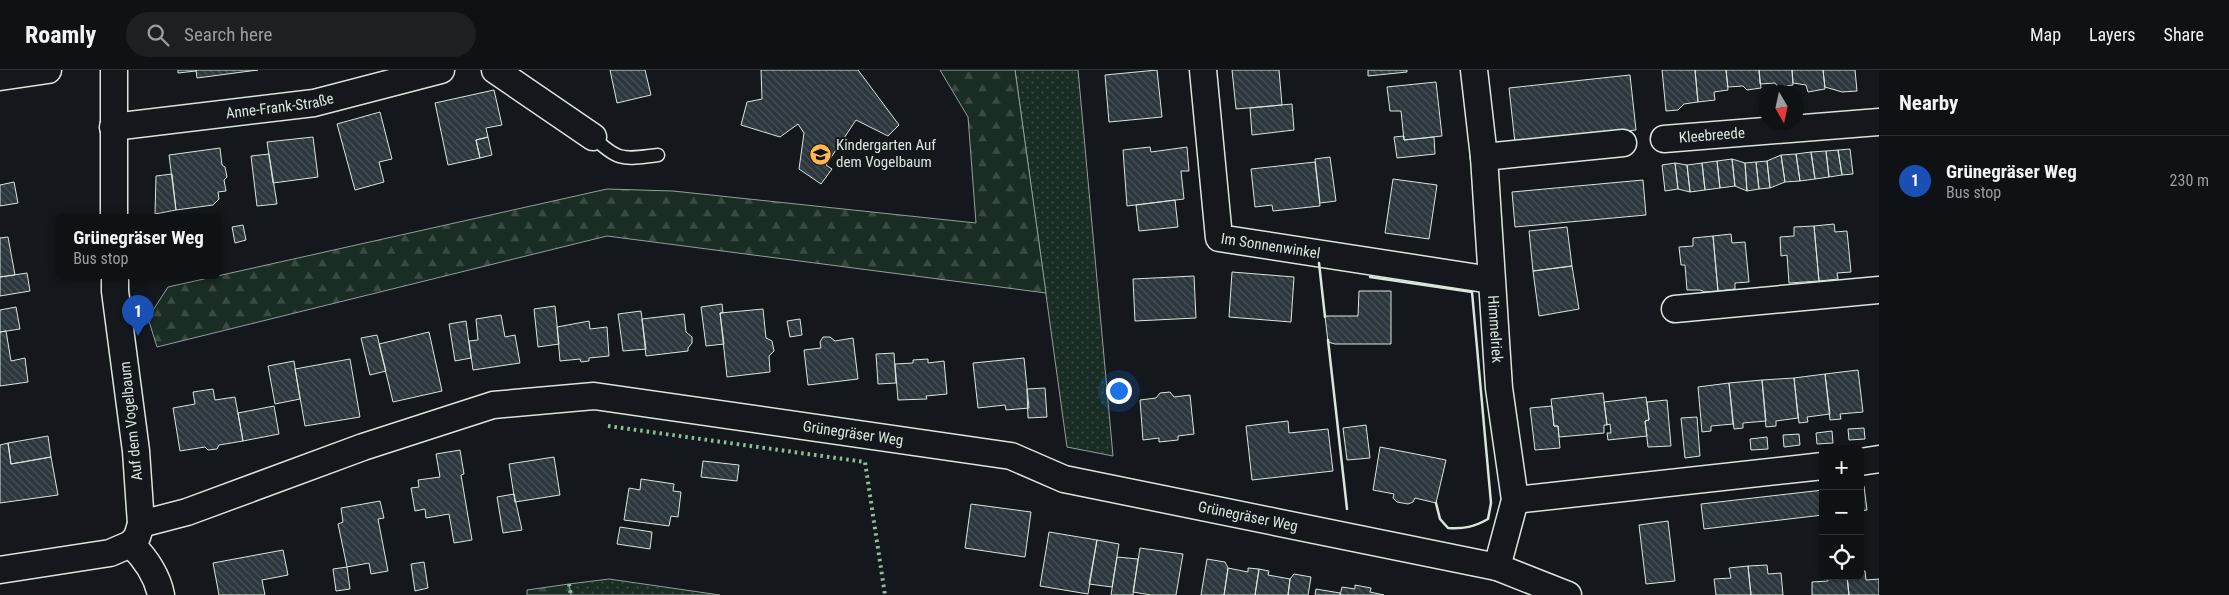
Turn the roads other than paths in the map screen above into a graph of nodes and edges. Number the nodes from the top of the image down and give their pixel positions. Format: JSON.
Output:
{"nodes":[{"id":1,"x":48,"y":70,"type":"edge"},
{"id":2,"x":114,"y":70,"type":"edge"},
{"id":3,"x":441,"y":70,"type":"edge"},
{"id":4,"x":495,"y":70,"type":"edge"},
{"id":5,"x":1203,"y":70,"type":"edge"},
{"id":6,"x":1474,"y":70,"type":"edge"},
{"id":7,"x":0,"y":77,"type":"edge"},
{"id":8,"x":1879,"y":122,"type":"edge"},
{"id":9,"x":113,"y":127,"type":"junction"},
{"id":10,"x":593,"y":137,"type":"joint"},
{"id":11,"x":1664,"y":139,"type":"dead end"},
{"id":12,"x":1623,"y":143,"type":"dead end"},
{"id":13,"x":658,"y":155,"type":"dead end"},
{"id":14,"x":1484,"y":157,"type":"junction"},
{"id":15,"x":114,"y":214,"type":"edge"},
{"id":16,"x":115,"y":279,"type":"edge"},
{"id":17,"x":1491,"y":280,"type":"junction"},
{"id":18,"x":1879,"y":290,"type":"edge"},
{"id":19,"x":1675,"y":309,"type":"dead end"},
{"id":20,"x":1879,"y":459,"type":"edge"},
{"id":21,"x":1864,"y":461,"type":"edge"},
{"id":22,"x":1819,"y":466,"type":"edge"},
{"id":23,"x":1515,"y":500,"type":"junction"},
{"id":24,"x":136,"y":535,"type":"junction"},
{"id":25,"x":1497,"y":567,"type":"junction"},
{"id":26,"x":0,"y":570,"type":"edge"},
{"id":27,"x":161,"y":595,"type":"edge"},
{"id":28,"x":1568,"y":595,"type":"edge"}],
"edges":[{"from":1,"to":7,"type":"street"},
{"from":2,"to":9,"type":"street"},
{"from":3,"to":9,"type":"street","name":"Anne-Frank-Straße"},
{"from":4,"to":10,"type":"street"},
{"from":5,"to":17,"type":"street","name":"Im Sonnenwinkel"},
{"from":6,"to":14,"type":"street","name":"Himmelriek"},
{"from":8,"to":11,"type":"street","name":"Kleebreede"},
{"from":9,"to":15,"type":"street"},
{"from":10,"to":13,"type":"lane"},
{"from":12,"to":14,"type":"street"},
{"from":14,"to":17,"type":"street","name":"Himmelriek"},
{"from":16,"to":24,"type":"street","name":"Auf dem Vogelbaum"},
{"from":17,"to":23,"type":"street","name":"Himmelriek"},
{"from":18,"to":19,"type":"street"},
{"from":20,"to":21,"type":"street"},
{"from":22,"to":23,"type":"street"},
{"from":23,"to":25,"type":"street","name":"Himmelriek"},
{"from":24,"to":25,"type":"street","name":"Grünegräser Weg"},
{"from":24,"to":26,"type":"street","name":"Grünegräser Weg"},
{"from":24,"to":27,"type":"street"},
{"from":25,"to":28,"type":"street","name":"Grünegräser Weg"}]}
